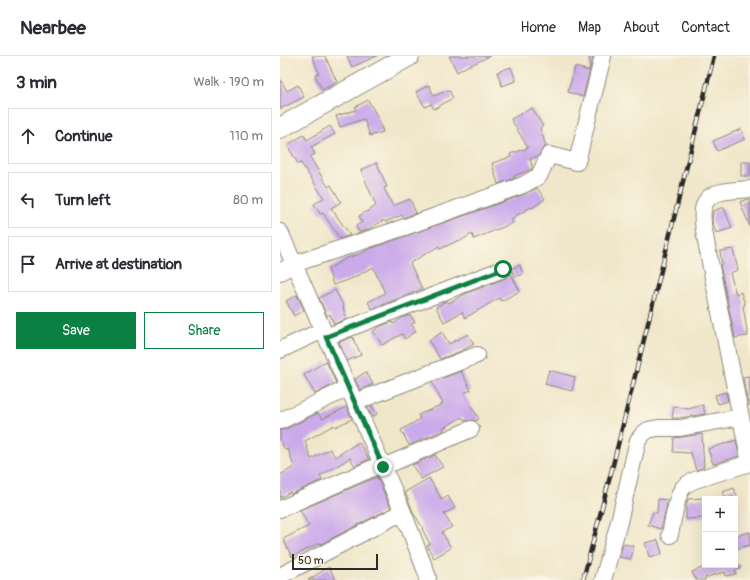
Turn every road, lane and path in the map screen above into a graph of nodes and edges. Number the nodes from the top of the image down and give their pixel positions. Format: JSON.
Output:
{"nodes":[{"id":1,"x":409,"y":56,"type":"edge"},
{"id":2,"x":603,"y":56,"type":"edge"},
{"id":3,"x":280,"y":128,"type":"edge"},
{"id":4,"x":750,"y":189,"type":"edge"},
{"id":5,"x":280,"y":232,"type":"edge"},
{"id":6,"x":294,"y":264,"type":"junction"},
{"id":7,"x":503,"y":269,"type":"dead end"},
{"id":8,"x":280,"y":272,"type":"edge"},
{"id":9,"x":325,"y":333,"type":"junction"},
{"id":10,"x":280,"y":350,"type":"edge"},
{"id":11,"x":477,"y":355,"type":"dead end"},
{"id":12,"x":348,"y":388,"type":"junction"},
{"id":13,"x":355,"y":402,"type":"junction"},
{"id":14,"x":741,"y":417,"type":"junction"},
{"id":15,"x":280,"y":421,"type":"edge"},
{"id":16,"x":471,"y":429,"type":"dead end"},
{"id":17,"x":750,"y":463,"type":"edge"},
{"id":18,"x":382,"y":465,"type":"junction"},
{"id":19,"x":280,"y":509,"type":"edge"},
{"id":20,"x":403,"y":512,"type":"junction"},
{"id":21,"x":670,"y":535,"type":"dead end"},
{"id":22,"x":280,"y":576,"type":"edge"},
{"id":23,"x":427,"y":580,"type":"edge"},
{"id":24,"x":603,"y":580,"type":"edge"}],
"edges":[{"from":1,"to":3,"type":"main road"},
{"from":2,"to":6,"type":"street"},
{"from":4,"to":14,"type":"street"},
{"from":5,"to":6,"type":"street"},
{"from":6,"to":8,"type":"street"},
{"from":6,"to":9,"type":"street"},
{"from":7,"to":9,"type":"street"},
{"from":9,"to":10,"type":"street"},
{"from":9,"to":12,"type":"street"},
{"from":11,"to":13,"type":"street"},
{"from":12,"to":13,"type":"street"},
{"from":12,"to":15,"type":"street"},
{"from":13,"to":18,"type":"street"},
{"from":14,"to":17,"type":"street"},
{"from":14,"to":24,"type":"street"},
{"from":16,"to":18,"type":"street"},
{"from":17,"to":21,"type":"street"},
{"from":18,"to":19,"type":"street"},
{"from":18,"to":20,"type":"street"},
{"from":20,"to":22,"type":"street"},
{"from":20,"to":23,"type":"street"}]}
